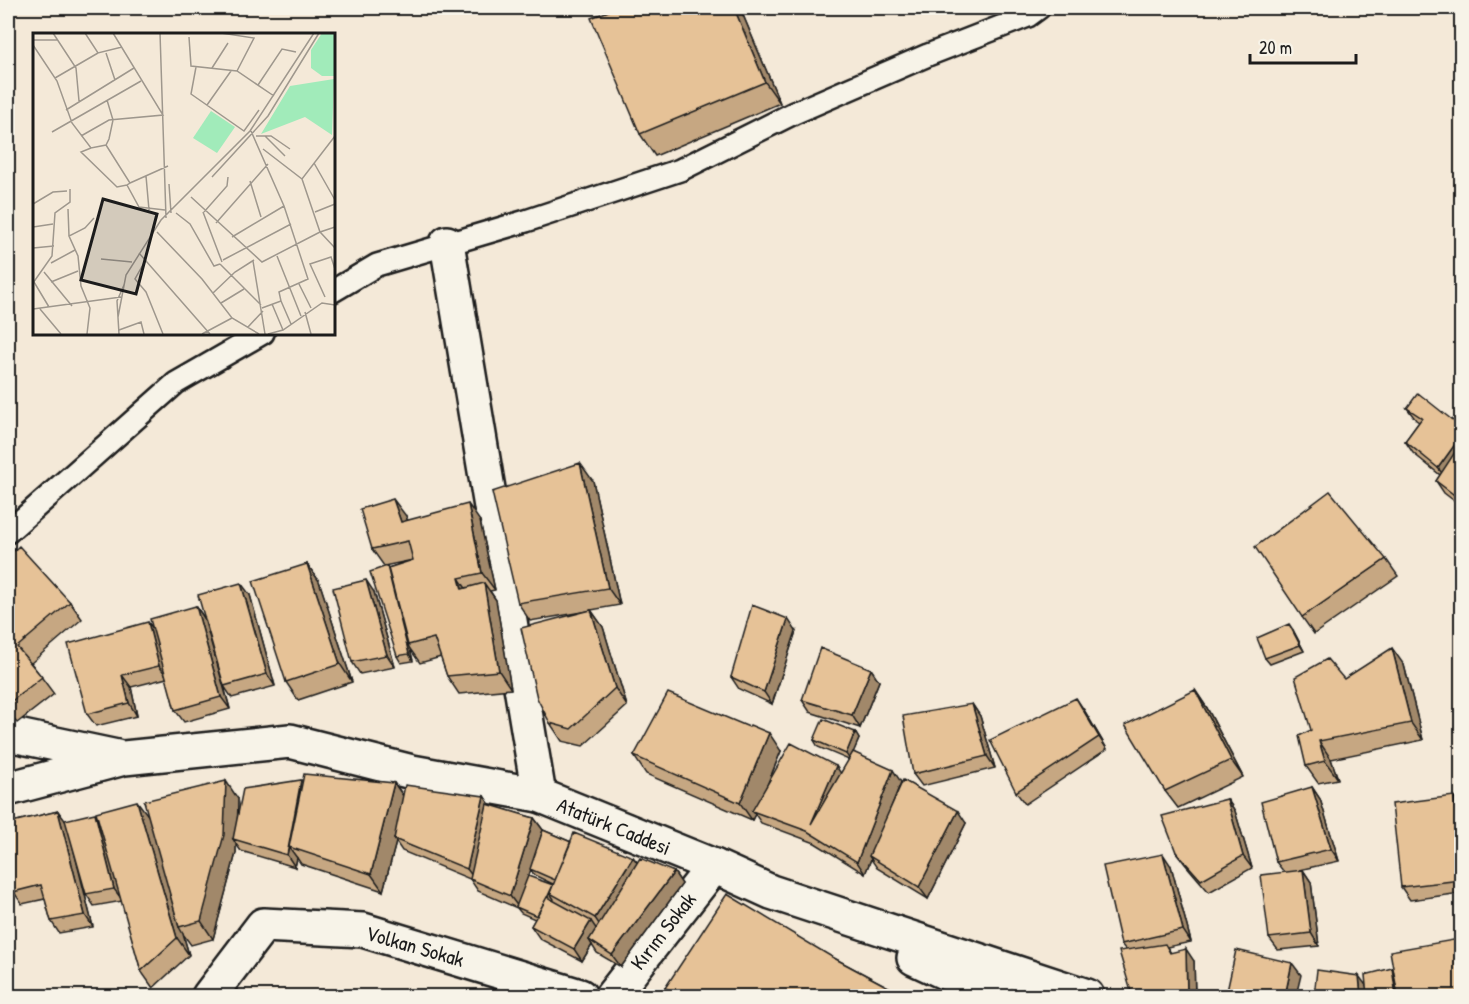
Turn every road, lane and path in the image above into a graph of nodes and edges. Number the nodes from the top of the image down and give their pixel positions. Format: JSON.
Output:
{"nodes":[{"id":1,"x":1039,"y":8,"type":"edge"},
{"id":2,"x":447,"y":243,"type":"junction"},
{"id":3,"x":334,"y":290,"type":"edge"},
{"id":4,"x":261,"y":334,"type":"edge"},
{"id":5,"x":8,"y":532,"type":"edge"},
{"id":6,"x":8,"y":734,"type":"edge"},
{"id":7,"x":124,"y":758,"type":"junction"},
{"id":8,"x":8,"y":789,"type":"edge"},
{"id":9,"x":538,"y":795,"type":"junction"},
{"id":10,"x":714,"y":866,"type":"junction"},
{"id":11,"x":771,"y":892,"type":"junction"},
{"id":12,"x":209,"y":996,"type":"edge"},
{"id":13,"x":580,"y":996,"type":"edge"},
{"id":14,"x":612,"y":996,"type":"edge"},
{"id":15,"x":996,"y":996,"type":"edge"},
{"id":16,"x":1087,"y":996,"type":"edge"}],
"edges":[{"from":1,"to":2,"type":"lane"},
{"from":2,"to":3,"type":"lane"},
{"from":2,"to":9,"type":"main road"},
{"from":4,"to":5,"type":"lane"},
{"from":6,"to":7,"type":"main road","name":"Atatürk Caddesi"},
{"from":7,"to":8,"type":"main road","name":"Atatürk Caddesi"},
{"from":7,"to":9,"type":"main road","name":"Atatürk Caddesi"},
{"from":9,"to":10,"type":"main road","name":"Atatürk Caddesi"},
{"from":10,"to":11,"type":"main road","name":"Atatürk Caddesi"},
{"from":10,"to":14,"type":"main road","name":"Kırım Sokak"},
{"from":11,"to":15,"type":"main road"},
{"from":11,"to":16,"type":"main road","name":"Atatürk Caddesi"},
{"from":12,"to":13,"type":"main road","name":"Volkan Sokak"}]}
